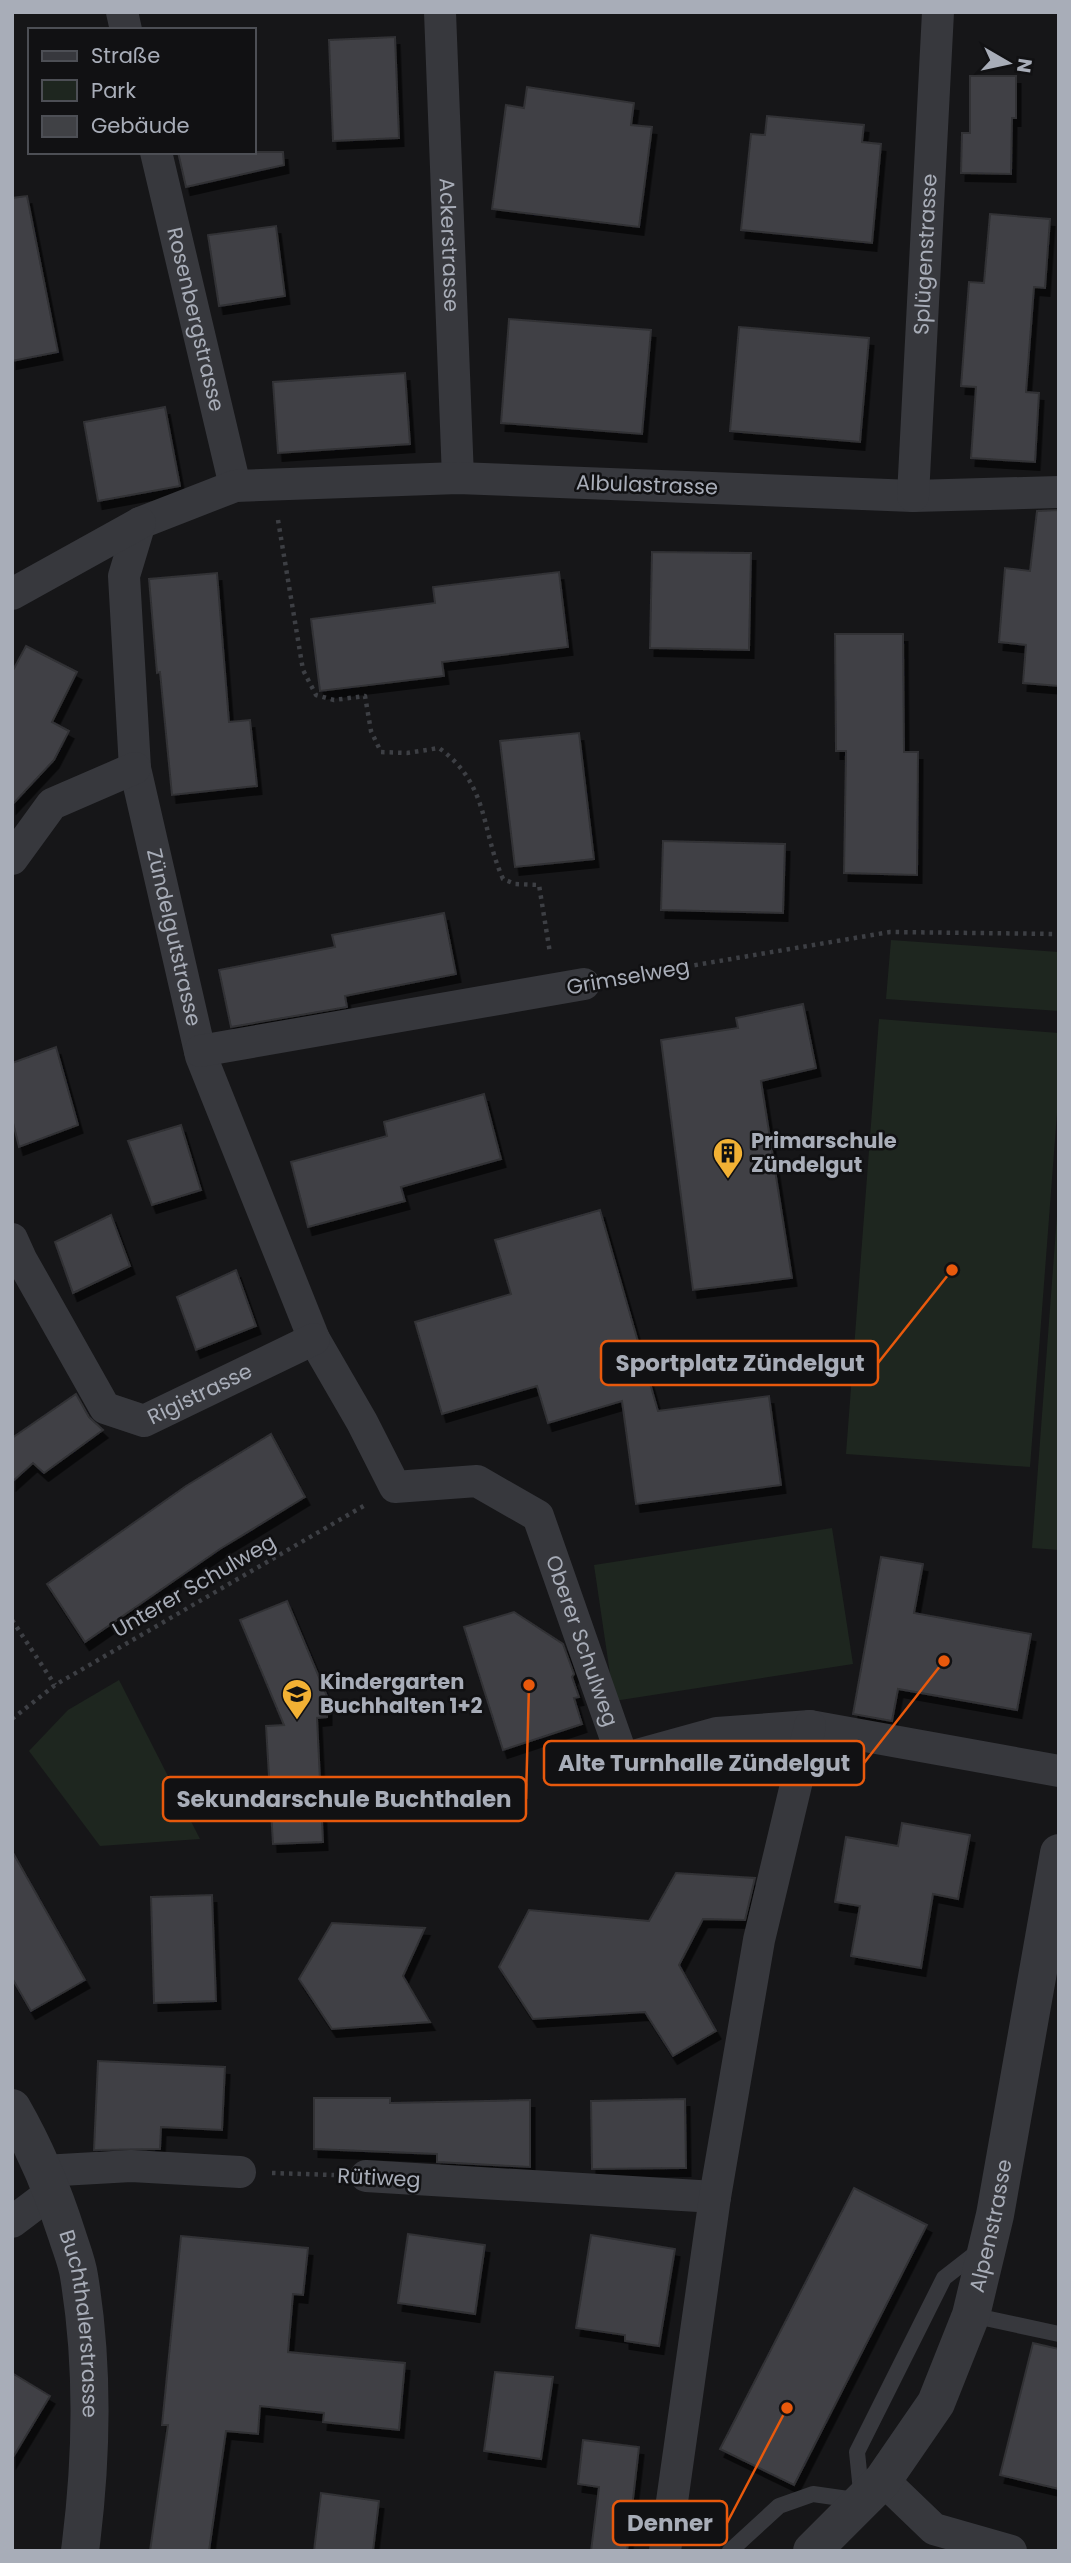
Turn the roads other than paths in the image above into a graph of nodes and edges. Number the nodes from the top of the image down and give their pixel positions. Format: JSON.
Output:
{"nodes":[{"id":1,"x":440,"y":12,"type":"edge"},
{"id":2,"x":938,"y":12,"type":"edge"},
{"id":3,"x":156,"y":154,"type":"edge"},
{"id":4,"x":458,"y":478,"type":"junction"},
{"id":5,"x":235,"y":486,"type":"junction"},
{"id":6,"x":1059,"y":492,"type":"edge"},
{"id":7,"x":913,"y":496,"type":"junction"},
{"id":8,"x":140,"y":523,"type":"junction"},
{"id":9,"x":12,"y":594,"type":"edge"},
{"id":10,"x":135,"y":768,"type":"junction"},
{"id":11,"x":12,"y":859,"type":"edge"},
{"id":12,"x":570,"y":986,"type":"road end"},
{"id":13,"x":200,"y":1051,"type":"junction"},
{"id":14,"x":12,"y":1239,"type":"edge"},
{"id":15,"x":314,"y":1339,"type":"junction"},
{"id":16,"x":395,"y":1487,"type":"joint"},
{"id":17,"x":810,"y":1726,"type":"junction"},
{"id":18,"x":1059,"y":1770,"type":"edge"},
{"id":19,"x":1057,"y":1875,"type":"edge"},
{"id":20,"x":12,"y":2108,"type":"edge"},
{"id":21,"x":240,"y":2172,"type":"road end"},
{"id":22,"x":366,"y":2176,"type":"road end"},
{"id":23,"x":48,"y":2181,"type":"junction"},
{"id":24,"x":715,"y":2197,"type":"junction"},
{"id":25,"x":12,"y":2222,"type":"edge"},
{"id":26,"x":988,"y":2244,"type":"junction"},
{"id":27,"x":971,"y":2315,"type":"junction"},
{"id":28,"x":1059,"y":2334,"type":"edge"},
{"id":29,"x":873,"y":2491,"type":"junction"},
{"id":30,"x":80,"y":2551,"type":"edge"},
{"id":31,"x":665,"y":2551,"type":"edge"},
{"id":32,"x":730,"y":2551,"type":"edge"},
{"id":33,"x":812,"y":2551,"type":"edge"},
{"id":34,"x":1011,"y":2551,"type":"edge"}],
"edges":[{"from":1,"to":4,"type":"street","name":"Ackerstrasse"},
{"from":2,"to":7,"type":"street","name":"Splügenstrasse"},
{"from":3,"to":5,"type":"street","name":"Rosenbergstrasse"},
{"from":4,"to":5,"type":"street","name":"Albulastrasse"},
{"from":4,"to":7,"type":"street","name":"Albulastrasse"},
{"from":5,"to":8,"type":"street"},
{"from":6,"to":7,"type":"street","name":"Albulastrasse"},
{"from":8,"to":9,"type":"street"},
{"from":8,"to":10,"type":"street","name":"Zündelgutstrasse"},
{"from":10,"to":11,"type":"street"},
{"from":10,"to":13,"type":"street","name":"Zündelgutstrasse"},
{"from":12,"to":13,"type":"street","name":"Grimselweg"},
{"from":13,"to":15,"type":"street","name":"Zündelgutstrasse"},
{"from":14,"to":15,"type":"street","name":"Rigistrasse"},
{"from":15,"to":16,"type":"street","name":"Zündelgutstrasse"},
{"from":16,"to":17,"type":"street","name":"Oberer Schulweg"},
{"from":17,"to":18,"type":"street","name":"Oberer Schulweg"},
{"from":17,"to":24,"type":"street"},
{"from":19,"to":26,"type":"street","name":"Alpenstrasse"},
{"from":20,"to":23,"type":"street","name":"Buchthalerstrasse"},
{"from":21,"to":23,"type":"street"},
{"from":22,"to":24,"type":"street","name":"Rütiweg"},
{"from":23,"to":25,"type":"street"},
{"from":23,"to":30,"type":"street","name":"Buchthalerstrasse"},
{"from":24,"to":31,"type":"street"},
{"from":26,"to":27,"type":"street","name":"Alpenstrasse"},
{"from":26,"to":29,"type":"lane"},
{"from":27,"to":28,"type":"lane"},
{"from":27,"to":29,"type":"street","name":"Alpenstrasse"},
{"from":29,"to":32,"type":"lane"},
{"from":29,"to":33,"type":"street","name":"Alpenstrasse"},
{"from":29,"to":34,"type":"street"}]}
